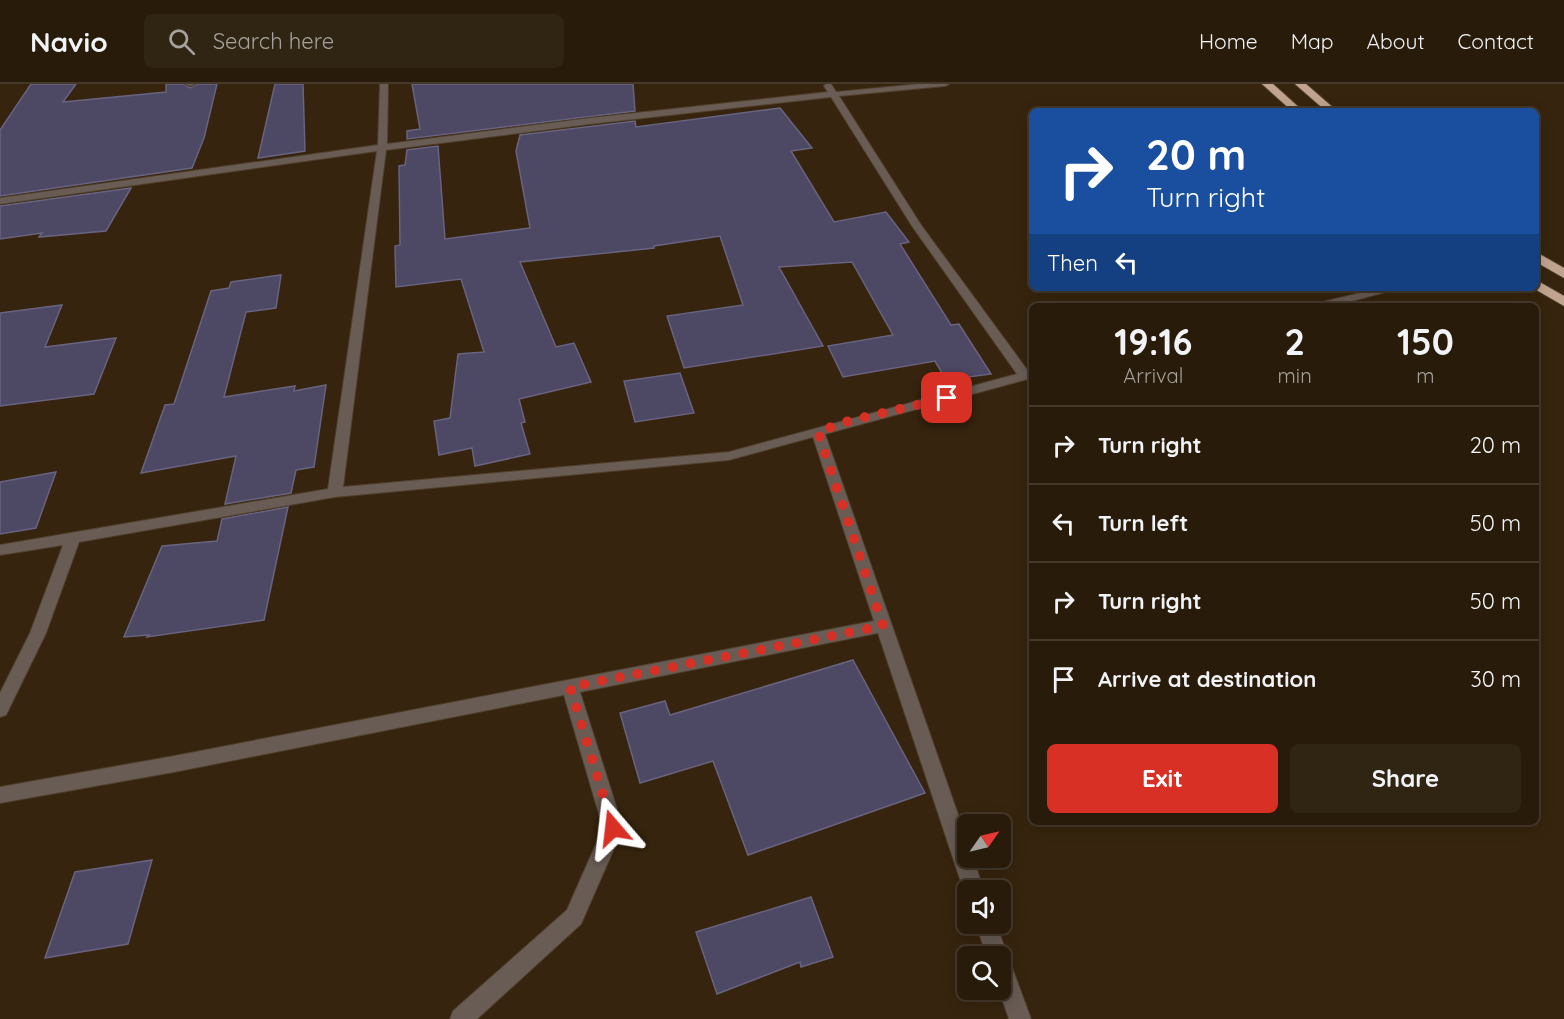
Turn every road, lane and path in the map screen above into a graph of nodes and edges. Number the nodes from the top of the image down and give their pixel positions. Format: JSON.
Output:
{"nodes":[{"id":1,"x":384,"y":84,"type":"edge"},
{"id":2,"x":945,"y":84,"type":"edge"},
{"id":3,"x":1267,"y":84,"type":"edge"},
{"id":4,"x":1300,"y":84,"type":"edge"},
{"id":5,"x":829,"y":88,"type":"edge"},
{"id":6,"x":1295,"y":108,"type":"edge"},
{"id":7,"x":1328,"y":108,"type":"edge"},
{"id":8,"x":381,"y":148,"type":"junction"},
{"id":9,"x":0,"y":201,"type":"edge"},
{"id":10,"x":1539,"y":258,"type":"edge"},
{"id":11,"x":1564,"y":273,"type":"edge"},
{"id":12,"x":1539,"y":286,"type":"edge"},
{"id":13,"x":1382,"y":291,"type":"edge"},
{"id":14,"x":1564,"y":302,"type":"edge"},
{"id":15,"x":1331,"y":303,"type":"edge"},
{"id":16,"x":1029,"y":375,"type":"edge"},
{"id":17,"x":818,"y":432,"type":"junction"},
{"id":18,"x":335,"y":492,"type":"junction"},
{"id":19,"x":73,"y":538,"type":"junction"},
{"id":20,"x":0,"y":550,"type":"edge"},
{"id":21,"x":883,"y":626,"type":"junction"},
{"id":22,"x":570,"y":687,"type":"junction"},
{"id":23,"x":0,"y":710,"type":"edge"},
{"id":24,"x":0,"y":795,"type":"edge"},
{"id":25,"x":970,"y":880,"type":"edge"},
{"id":26,"x":1011,"y":995,"type":"edge"},
{"id":27,"x":461,"y":1019,"type":"edge"},
{"id":28,"x":1020,"y":1019,"type":"edge"}],
"edges":[{"from":1,"to":8,"type":"street"},
{"from":2,"to":5,"type":"street"},
{"from":3,"to":6,"type":"highway"},
{"from":4,"to":7,"type":"highway"},
{"from":5,"to":8,"type":"street"},
{"from":5,"to":16,"type":"street"},
{"from":8,"to":9,"type":"street"},
{"from":8,"to":18,"type":"street"},
{"from":10,"to":11,"type":"highway"},
{"from":12,"to":14,"type":"highway"},
{"from":13,"to":15,"type":"street"},
{"from":16,"to":17,"type":"street"},
{"from":17,"to":18,"type":"street"},
{"from":17,"to":21,"type":"street"},
{"from":18,"to":19,"type":"street"},
{"from":19,"to":20,"type":"street"},
{"from":19,"to":23,"type":"street"},
{"from":21,"to":22,"type":"street"},
{"from":21,"to":25,"type":"street"},
{"from":22,"to":24,"type":"street"},
{"from":22,"to":27,"type":"street"},
{"from":26,"to":28,"type":"street"}]}
